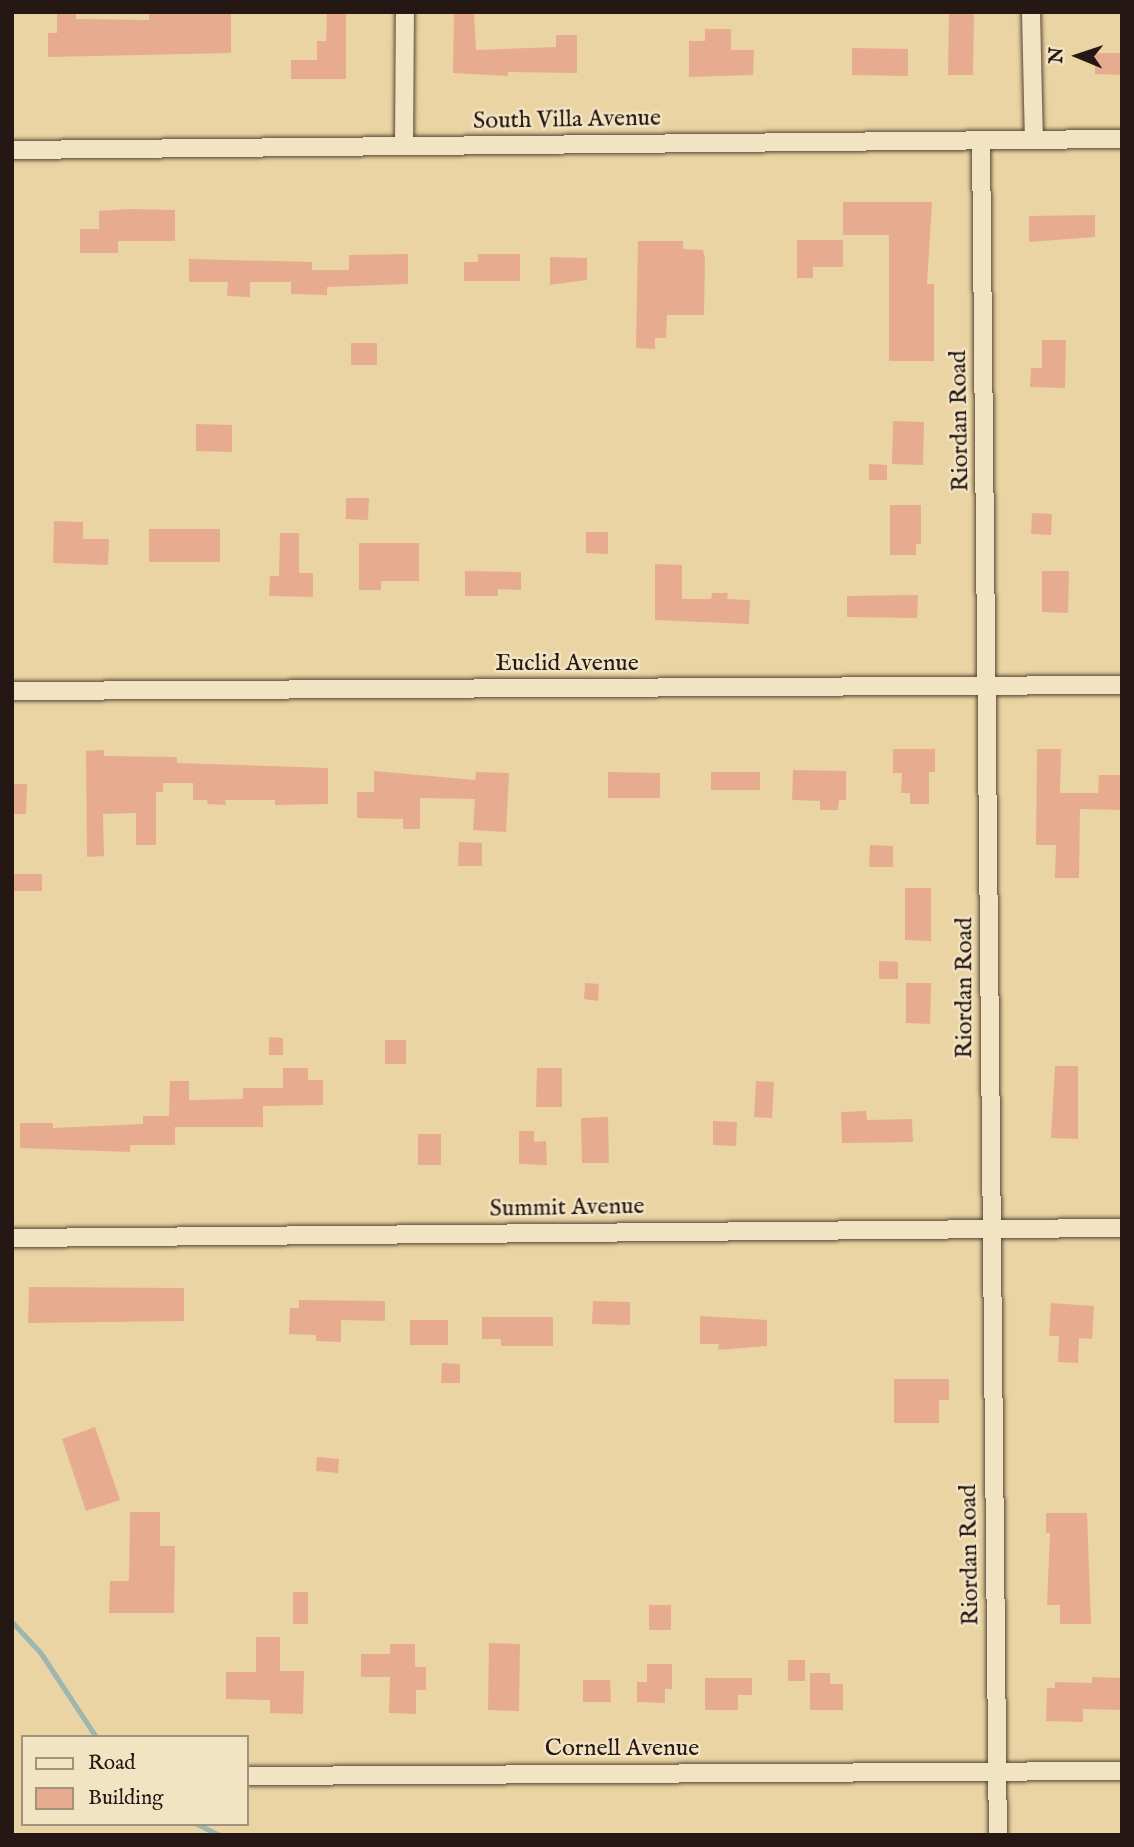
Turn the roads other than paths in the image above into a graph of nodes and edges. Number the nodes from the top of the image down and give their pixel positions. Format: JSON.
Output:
{"nodes":[{"id":1,"x":405,"y":12,"type":"edge"},
{"id":2,"x":1031,"y":12,"type":"edge"},
{"id":3,"x":1122,"y":139,"type":"edge"},
{"id":4,"x":981,"y":140,"type":"junction"},
{"id":5,"x":1034,"y":140,"type":"junction"},
{"id":6,"x":404,"y":146,"type":"junction"},
{"id":7,"x":12,"y":150,"type":"edge"},
{"id":8,"x":1122,"y":685,"type":"edge"},
{"id":9,"x":989,"y":686,"type":"junction"},
{"id":10,"x":12,"y":691,"type":"edge"},
{"id":11,"x":1122,"y":1228,"type":"edge"},
{"id":12,"x":991,"y":1229,"type":"junction"},
{"id":13,"x":12,"y":1238,"type":"edge"},
{"id":14,"x":997,"y":1771,"type":"junction"},
{"id":15,"x":1122,"y":1771,"type":"edge"},
{"id":16,"x":248,"y":1776,"type":"edge"},
{"id":17,"x":998,"y":1835,"type":"edge"}],
"edges":[{"from":1,"to":6,"type":"street"},
{"from":2,"to":5,"type":"street"},
{"from":3,"to":5,"type":"street","name":"South Villa Avenue"},
{"from":4,"to":5,"type":"street","name":"South Villa Avenue"},
{"from":4,"to":6,"type":"street","name":"South Villa Avenue"},
{"from":4,"to":9,"type":"street","name":"Riordan Road"},
{"from":6,"to":7,"type":"street","name":"South Villa Avenue"},
{"from":8,"to":9,"type":"street","name":"Euclid Avenue"},
{"from":9,"to":10,"type":"street","name":"Euclid Avenue"},
{"from":9,"to":12,"type":"street","name":"Riordan Road"},
{"from":11,"to":12,"type":"street","name":"Summit Avenue"},
{"from":12,"to":13,"type":"street","name":"Summit Avenue"},
{"from":12,"to":14,"type":"street","name":"Riordan Road"},
{"from":14,"to":15,"type":"street","name":"Cornell Avenue"},
{"from":14,"to":16,"type":"street","name":"Cornell Avenue"},
{"from":14,"to":17,"type":"street","name":"Riordan Road"}]}
